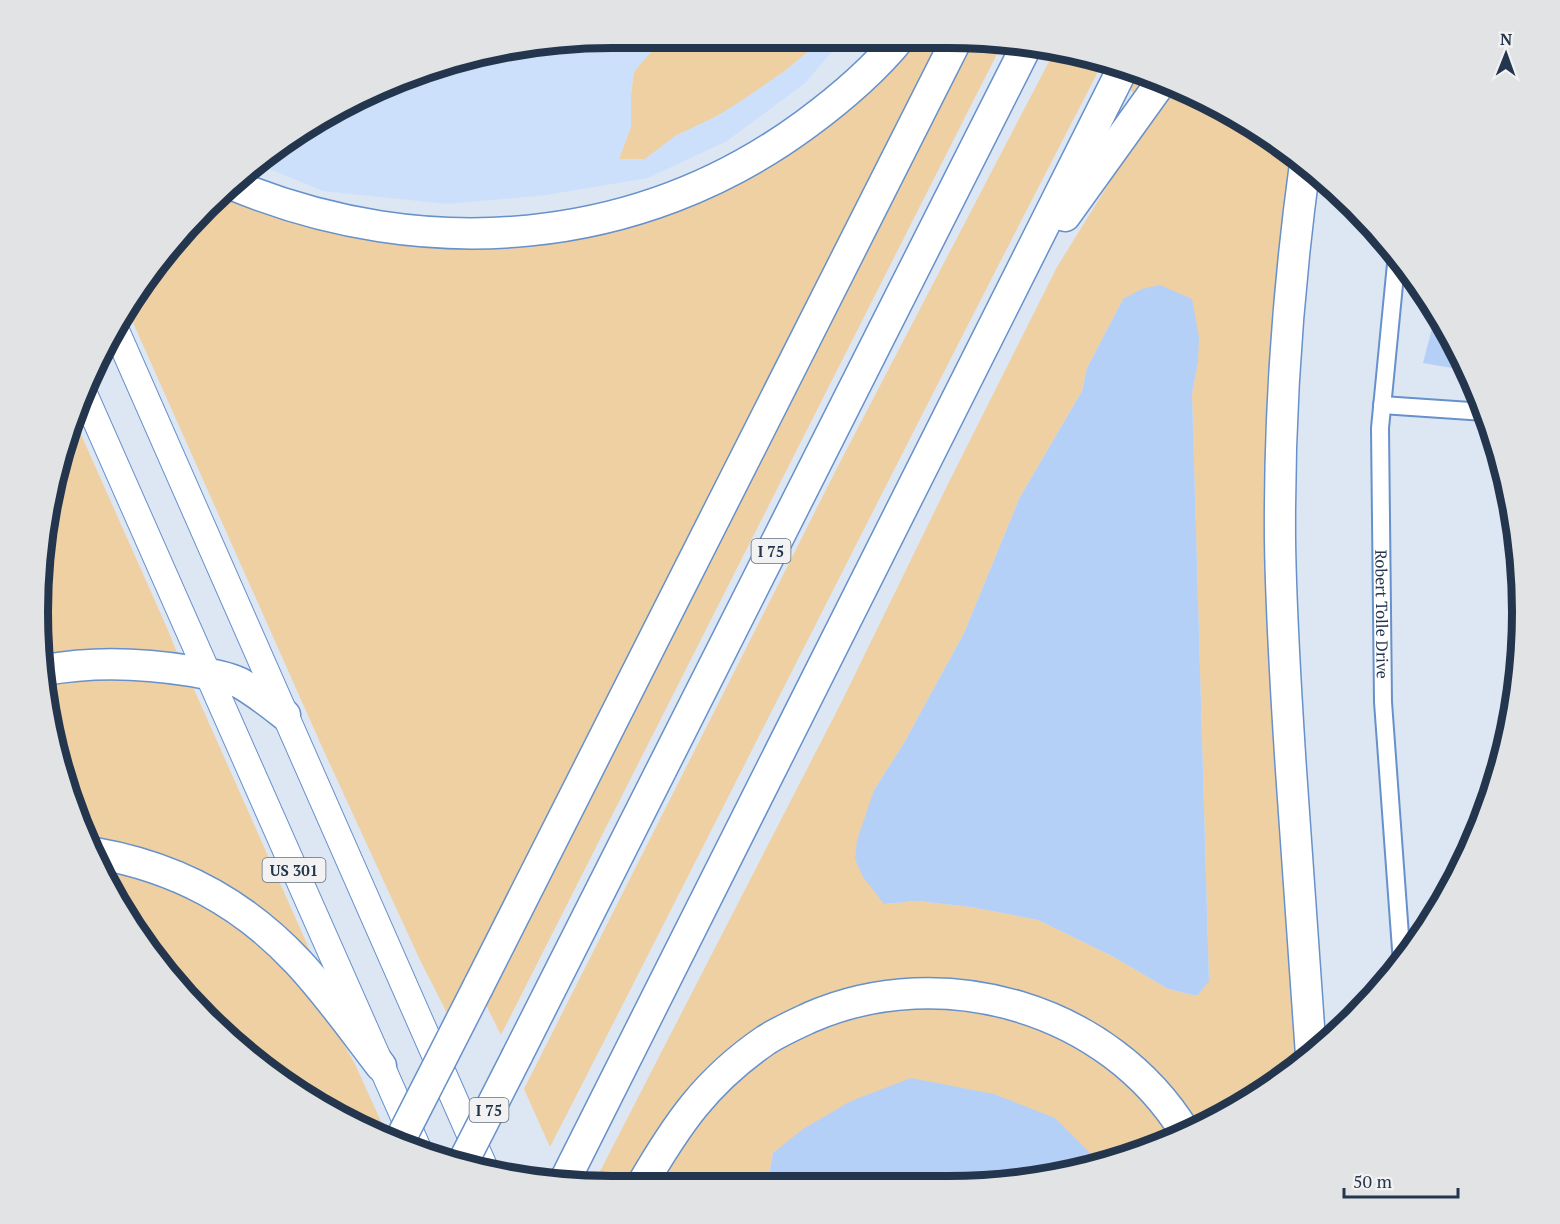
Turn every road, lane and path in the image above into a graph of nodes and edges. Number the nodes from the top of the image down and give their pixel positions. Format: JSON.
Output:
{"nodes":[{"id":1,"x":890,"y":48,"type":"edge"},
{"id":2,"x":952,"y":48,"type":"edge"},
{"id":3,"x":1023,"y":53,"type":"edge"},
{"id":4,"x":1119,"y":75,"type":"edge"},
{"id":5,"x":1157,"y":88,"type":"edge"},
{"id":6,"x":1304,"y":175,"type":"edge"},
{"id":7,"x":240,"y":188,"type":"edge"},
{"id":8,"x":1395,"y":270,"type":"edge"},
{"id":9,"x":1011,"y":292,"type":"junction"},
{"id":10,"x":119,"y":338,"type":"edge"},
{"id":11,"x":88,"y":403,"type":"edge"},
{"id":12,"x":1382,"y":405,"type":"junction"},
{"id":13,"x":1475,"y":411,"type":"edge"},
{"id":14,"x":51,"y":669,"type":"edge"},
{"id":15,"x":208,"y":674,"type":"junction"},
{"id":16,"x":285,"y":715,"type":"junction"},
{"id":17,"x":103,"y":855,"type":"edge"},
{"id":18,"x":1401,"y":947,"type":"edge"},
{"id":19,"x":1310,"y":1044,"type":"edge"},
{"id":20,"x":381,"y":1066,"type":"junction"},
{"id":21,"x":1180,"y":1126,"type":"edge"},
{"id":22,"x":402,"y":1135,"type":"edge"},
{"id":23,"x":414,"y":1140,"type":"edge"},
{"id":24,"x":466,"y":1157,"type":"edge"},
{"id":25,"x":481,"y":1160,"type":"edge"},
{"id":26,"x":568,"y":1174,"type":"edge"},
{"id":27,"x":647,"y":1176,"type":"edge"}],
"edges":[{"from":1,"to":7,"type":"highway"},
{"from":2,"to":22,"type":"highway","bridge":true},
{"from":3,"to":24,"type":"highway","number":"I 75","bridge":true},
{"from":4,"to":9,"type":"highway"},
{"from":5,"to":9,"type":"highway"},
{"from":6,"to":19,"type":"highway"},
{"from":8,"to":12,"type":"street","name":"Robert Tolle Drive"},
{"from":9,"to":26,"type":"highway"},
{"from":10,"to":16,"type":"main road","number":"US 301"},
{"from":11,"to":15,"type":"main road","number":"US 301"},
{"from":12,"to":13,"type":"street"},
{"from":12,"to":18,"type":"street","name":"Robert Tolle Drive"},
{"from":14,"to":15,"type":"highway"},
{"from":15,"to":16,"type":"highway"},
{"from":15,"to":20,"type":"main road","number":"US 301"},
{"from":16,"to":25,"type":"main road","number":"US 301"},
{"from":17,"to":20,"type":"highway"},
{"from":20,"to":23,"type":"main road","number":"US 301"},
{"from":21,"to":27,"type":"highway"}]}
